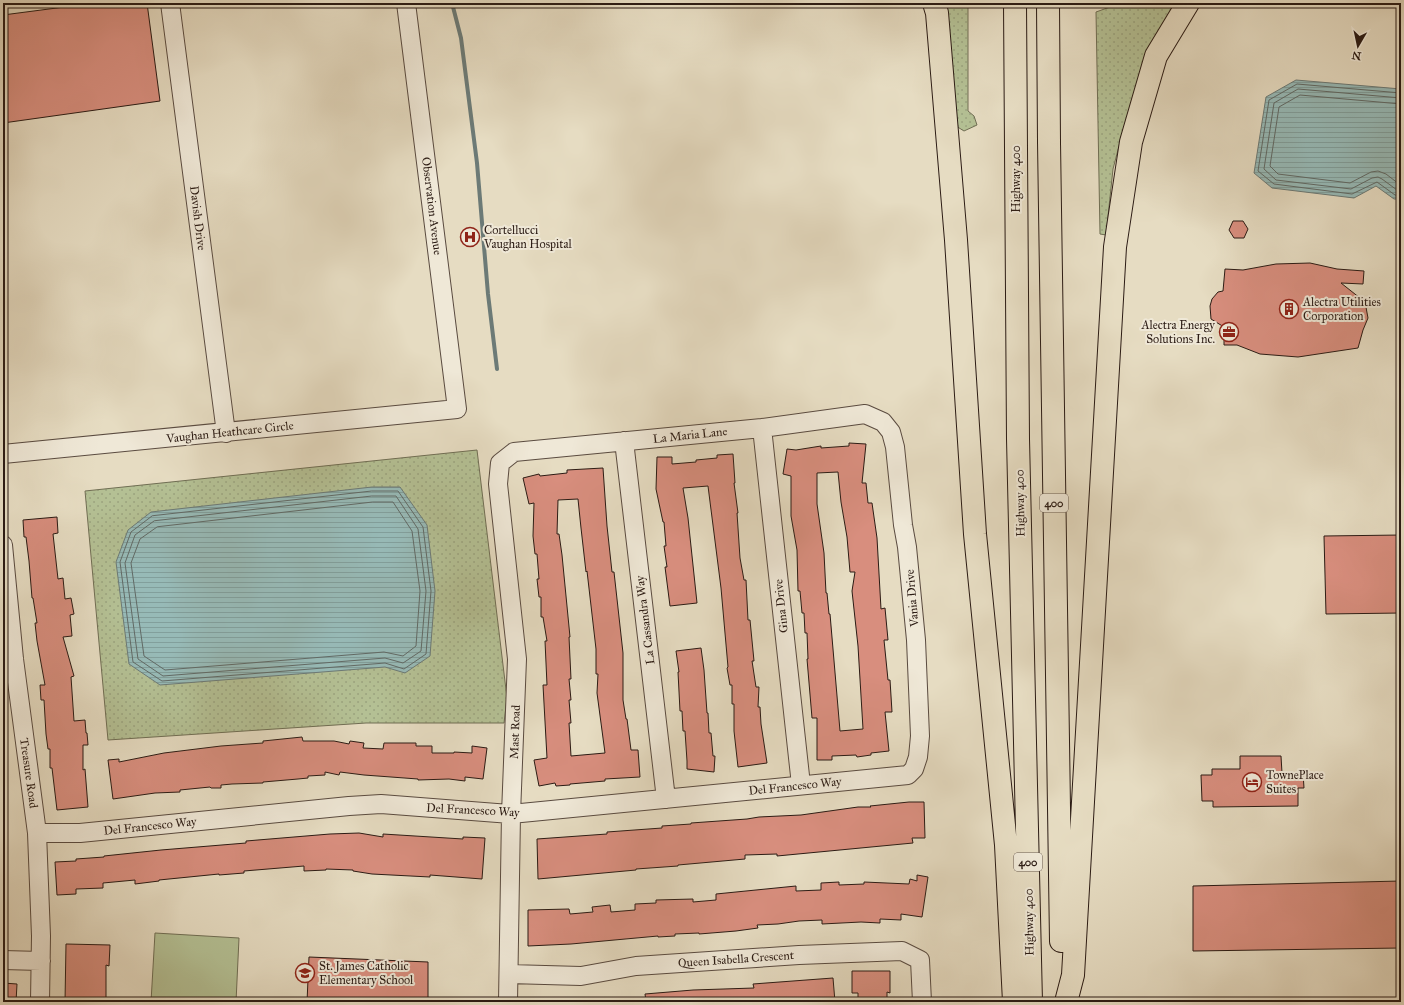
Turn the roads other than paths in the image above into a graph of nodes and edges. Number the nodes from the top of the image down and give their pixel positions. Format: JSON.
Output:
{"nodes":[{"id":1,"x":170,"y":3,"type":"edge"},
{"id":2,"x":406,"y":3,"type":"edge"},
{"id":3,"x":934,"y":3,"type":"edge"},
{"id":4,"x":1015,"y":3,"type":"edge"},
{"id":5,"x":1048,"y":3,"type":"edge"},
{"id":6,"x":1188,"y":3,"type":"edge"},
{"id":7,"x":457,"y":409,"type":"joint"},
{"id":8,"x":883,"y":422,"type":"joint"},
{"id":9,"x":762,"y":428,"type":"junction"},
{"id":10,"x":226,"y":432,"type":"junction"},
{"id":11,"x":624,"y":441,"type":"junction"},
{"id":12,"x":3,"y":454,"type":"edge"},
{"id":13,"x":500,"y":463,"type":"joint"},
{"id":14,"x":3,"y":545,"type":"edge"},
{"id":15,"x":8,"y":659,"type":"edge"},
{"id":16,"x":908,"y":774,"type":"joint"},
{"id":17,"x":801,"y":785,"type":"junction"},
{"id":18,"x":666,"y":799,"type":"junction"},
{"id":19,"x":512,"y":814,"type":"junction"},
{"id":20,"x":37,"y":833,"type":"junction"},
{"id":21,"x":3,"y":960,"type":"edge"},
{"id":22,"x":41,"y":961,"type":"junction"},
{"id":23,"x":509,"y":974,"type":"junction"},
{"id":24,"x":40,"y":1002,"type":"edge"},
{"id":25,"x":508,"y":1002,"type":"edge"},
{"id":26,"x":922,"y":1002,"type":"edge"},
{"id":27,"x":1014,"y":1002,"type":"edge"},
{"id":28,"x":1031,"y":1002,"type":"edge"},
{"id":29,"x":1062,"y":1002,"type":"edge"},
{"id":30,"x":1066,"y":1002,"type":"edge"}],
"edges":[{"from":1,"to":10,"type":"street","name":"Davish Drive"},
{"from":2,"to":7,"type":"street","name":"Observation Avenue"},
{"from":3,"to":27,"type":"highway"},
{"from":4,"to":28,"type":"highway","name":"Highway 400","number":"400"},
{"from":5,"to":29,"type":"highway","number":"400"},
{"from":6,"to":30,"type":"highway"},
{"from":7,"to":10,"type":"street","name":"Vaughan Heathcare Circle"},
{"from":8,"to":9,"type":"street","name":"La Maria Lane"},
{"from":8,"to":16,"type":"street","name":"Vania Drive"},
{"from":9,"to":11,"type":"street","name":"La Maria Lane"},
{"from":9,"to":17,"type":"street","name":"Gina Drive"},
{"from":10,"to":12,"type":"street","name":"Vaughan Heathcare Circle"},
{"from":11,"to":13,"type":"street","name":"La Maria Lane"},
{"from":11,"to":18,"type":"street","name":"La Cassandra Way"},
{"from":13,"to":19,"type":"street","name":"Mast Road"},
{"from":14,"to":15,"type":"street","name":"Treasure Road"},
{"from":15,"to":20,"type":"street","name":"Treasure Road"},
{"from":16,"to":17,"type":"street","name":"Del Francesco Way"},
{"from":17,"to":18,"type":"street","name":"Del Francesco Way"},
{"from":18,"to":19,"type":"street","name":"Del Francesco Way"},
{"from":19,"to":20,"type":"street","name":"Del Francesco Way"},
{"from":19,"to":23,"type":"street","name":"Mast Road"},
{"from":20,"to":22,"type":"street","name":"Treasure Road"},
{"from":21,"to":22,"type":"street"},
{"from":22,"to":24,"type":"street","name":"Treasure Road"},
{"from":23,"to":25,"type":"street","name":"Mast Road"},
{"from":23,"to":26,"type":"street","name":"Queen Isabella Crescent"}]}
